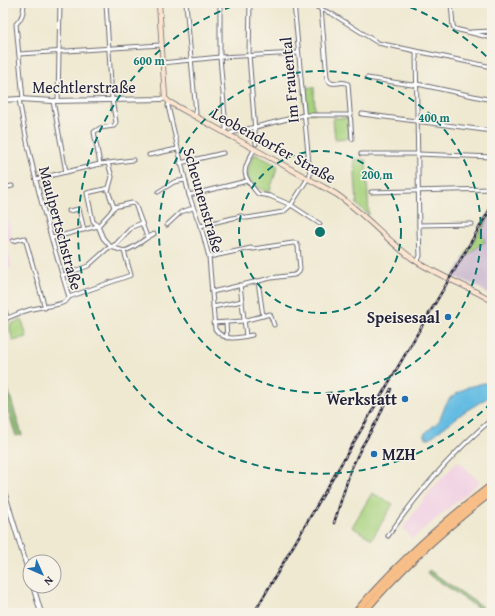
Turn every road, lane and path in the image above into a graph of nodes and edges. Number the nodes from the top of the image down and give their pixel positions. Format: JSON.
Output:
{"nodes":[{"id":1,"x":24,"y":3,"type":"edge"},
{"id":2,"x":60,"y":3,"type":"edge"},
{"id":3,"x":106,"y":3,"type":"edge"},
{"id":4,"x":159,"y":3,"type":"edge"},
{"id":5,"x":186,"y":3,"type":"edge"},
{"id":6,"x":220,"y":3,"type":"edge"},
{"id":7,"x":250,"y":3,"type":"edge"},
{"id":8,"x":294,"y":3,"type":"edge"},
{"id":9,"x":308,"y":3,"type":"edge"},
{"id":10,"x":451,"y":3,"type":"edge"},
{"id":11,"x":321,"y":8,"type":"junction"},
{"id":12,"x":492,"y":30,"type":"edge"},
{"id":13,"x":469,"y":32,"type":"junction"},
{"id":14,"x":492,"y":38,"type":"edge"},
{"id":15,"x":161,"y":45,"type":"junction"},
{"id":16,"x":108,"y":48,"type":"junction"},
{"id":17,"x":59,"y":51,"type":"junction"},
{"id":18,"x":416,"y":51,"type":"junction"},
{"id":19,"x":298,"y":53,"type":"junction"},
{"id":20,"x":18,"y":54,"type":"junction"},
{"id":21,"x":249,"y":55,"type":"junction"},
{"id":22,"x":220,"y":57,"type":"junction"},
{"id":23,"x":191,"y":60,"type":"junction"},
{"id":24,"x":162,"y":63,"type":"junction"},
{"id":25,"x":492,"y":67,"type":"edge"},
{"id":26,"x":367,"y":78,"type":"dead end"},
{"id":27,"x":417,"y":84,"type":"junction"},
{"id":28,"x":165,"y":98,"type":"junction"},
{"id":29,"x":21,"y":99,"type":"junction"},
{"id":30,"x":3,"y":100,"type":"edge"},
{"id":31,"x":112,"y":100,"type":"junction"},
{"id":32,"x":492,"y":100,"type":"edge"},
{"id":33,"x":55,"y":101,"type":"junction"},
{"id":34,"x":169,"y":102,"type":"junction"},
{"id":35,"x":362,"y":114,"type":"dead end"},
{"id":36,"x":304,"y":115,"type":"junction"},
{"id":37,"x":351,"y":115,"type":"junction"},
{"id":38,"x":194,"y":116,"type":"junction"},
{"id":39,"x":417,"y":121,"type":"junction"},
{"id":40,"x":255,"y":128,"type":"junction"},
{"id":41,"x":492,"y":131,"type":"edge"},
{"id":42,"x":224,"y":132,"type":"junction"},
{"id":43,"x":229,"y":136,"type":"junction"},
{"id":44,"x":352,"y":139,"type":"dead end"},
{"id":45,"x":256,"y":144,"type":"dead end"},
{"id":46,"x":177,"y":149,"type":"junction"},
{"id":47,"x":254,"y":150,"type":"junction"},
{"id":48,"x":223,"y":153,"type":"dead end"},
{"id":49,"x":361,"y":154,"type":"dead end"},
{"id":50,"x":418,"y":154,"type":"junction"},
{"id":51,"x":149,"y":156,"type":"dead end"},
{"id":52,"x":492,"y":157,"type":"edge"},
{"id":53,"x":133,"y":160,"type":"dead end"},
{"id":54,"x":108,"y":163,"type":"junction"},
{"id":55,"x":180,"y":163,"type":"junction"},
{"id":56,"x":100,"y":164,"type":"junction"},
{"id":57,"x":66,"y":172,"type":"junction"},
{"id":58,"x":36,"y":179,"type":"junction"},
{"id":59,"x":308,"y":179,"type":"junction"},
{"id":60,"x":185,"y":180,"type":"junction"},
{"id":61,"x":247,"y":181,"type":"junction"},
{"id":62,"x":12,"y":186,"type":"dead end"},
{"id":63,"x":3,"y":188,"type":"edge"},
{"id":64,"x":109,"y":188,"type":"junction"},
{"id":65,"x":492,"y":189,"type":"edge"},
{"id":66,"x":419,"y":191,"type":"junction"},
{"id":67,"x":158,"y":192,"type":"dead end"},
{"id":68,"x":371,"y":192,"type":"dead end"},
{"id":69,"x":188,"y":195,"type":"junction"},
{"id":70,"x":291,"y":205,"type":"junction"},
{"id":71,"x":114,"y":207,"type":"junction"},
{"id":72,"x":193,"y":208,"type":"junction"},
{"id":73,"x":69,"y":211,"type":"dead end"},
{"id":74,"x":142,"y":223,"type":"junction"},
{"id":75,"x":320,"y":224,"type":"dead end"},
{"id":76,"x":472,"y":224,"type":"dead end"},
{"id":77,"x":167,"y":225,"type":"dead end"},
{"id":78,"x":419,"y":225,"type":"junction"},
{"id":79,"x":98,"y":226,"type":"junction"},
{"id":80,"x":200,"y":226,"type":"junction"},
{"id":81,"x":84,"y":230,"type":"junction"},
{"id":82,"x":154,"y":234,"type":"dead end"},
{"id":83,"x":147,"y":237,"type":"junction"},
{"id":84,"x":52,"y":238,"type":"junction"},
{"id":85,"x":13,"y":241,"type":"dead end"},
{"id":86,"x":111,"y":247,"type":"junction"},
{"id":87,"x":124,"y":251,"type":"junction"},
{"id":88,"x":209,"y":257,"type":"junction"},
{"id":89,"x":417,"y":262,"type":"junction"},
{"id":90,"x":63,"y":275,"type":"junction"},
{"id":91,"x":258,"y":281,"type":"junction"},
{"id":92,"x":240,"y":285,"type":"junction"},
{"id":93,"x":212,"y":292,"type":"junction"},
{"id":94,"x":70,"y":297,"type":"junction"},
{"id":95,"x":242,"y":301,"type":"junction"},
{"id":96,"x":492,"y":301,"type":"edge"},
{"id":97,"x":3,"y":303,"type":"edge"},
{"id":98,"x":213,"y":307,"type":"junction"},
{"id":99,"x":45,"y":308,"type":"junction"},
{"id":100,"x":263,"y":316,"type":"junction"},
{"id":101,"x":7,"y":318,"type":"junction"},
{"id":102,"x":243,"y":321,"type":"junction"},
{"id":103,"x":214,"y":323,"type":"junction"},
{"id":104,"x":226,"y":323,"type":"junction"},
{"id":105,"x":274,"y":325,"type":"dead end"},
{"id":106,"x":3,"y":326,"type":"edge"},
{"id":107,"x":252,"y":335,"type":"dead end"},
{"id":108,"x":246,"y":336,"type":"junction"},
{"id":109,"x":227,"y":338,"type":"junction"},
{"id":110,"x":492,"y":419,"type":"edge"},
{"id":111,"x":492,"y":485,"type":"edge"},
{"id":112,"x":3,"y":488,"type":"edge"},
{"id":113,"x":492,"y":492,"type":"edge"},
{"id":114,"x":388,"y":536,"type":"dead end"},
{"id":115,"x":23,"y":554,"type":"edge"},
{"id":116,"x":35,"y":594,"type":"edge"},
{"id":117,"x":41,"y":613,"type":"edge"},
{"id":118,"x":355,"y":613,"type":"edge"},
{"id":119,"x":363,"y":613,"type":"edge"}],
"edges":[{"from":1,"to":20,"type":"street","name":"Maulpertschstraße"},
{"from":2,"to":17,"type":"street"},
{"from":3,"to":16,"type":"street"},
{"from":4,"to":15,"type":"main road"},
{"from":5,"to":23,"type":"street"},
{"from":6,"to":22,"type":"street"},
{"from":7,"to":21,"type":"street"},
{"from":8,"to":19,"type":"street","name":"Im Frauental"},
{"from":9,"to":11,"type":"street"},
{"from":10,"to":13,"type":"street"},
{"from":11,"to":18,"type":"street"},
{"from":11,"to":37,"type":"street"},
{"from":12,"to":13,"type":"street"},
{"from":13,"to":14,"type":"street"},
{"from":15,"to":16,"type":"street"},
{"from":15,"to":24,"type":"main road"},
{"from":16,"to":17,"type":"street"},
{"from":16,"to":31,"type":"street"},
{"from":17,"to":20,"type":"street"},
{"from":17,"to":33,"type":"street"},
{"from":18,"to":25,"type":"street"},
{"from":18,"to":27,"type":"street"},
{"from":19,"to":21,"type":"street"},
{"from":19,"to":36,"type":"street","name":"Im Frauental"},
{"from":20,"to":29,"type":"street","name":"Maulpertschstraße"},
{"from":21,"to":22,"type":"street"},
{"from":21,"to":40,"type":"street"},
{"from":22,"to":23,"type":"street"},
{"from":22,"to":42,"type":"street"},
{"from":23,"to":24,"type":"street"},
{"from":23,"to":38,"type":"street"},
{"from":24,"to":28,"type":"main road"},
{"from":26,"to":27,"type":"street"},
{"from":27,"to":32,"type":"street"},
{"from":27,"to":39,"type":"street"},
{"from":28,"to":31,"type":"street","name":"Mechtlerstraße"},
{"from":28,"to":34,"type":"main road","name":"Leobendorfer Straße"},
{"from":29,"to":30,"type":"street","name":"Mechtlerstraße"},
{"from":29,"to":33,"type":"street","name":"Mechtlerstraße"},
{"from":29,"to":58,"type":"street","name":"Maulpertschstraße"},
{"from":31,"to":33,"type":"street","name":"Mechtlerstraße"},
{"from":31,"to":56,"type":"street"},
{"from":33,"to":57,"type":"street"},
{"from":34,"to":38,"type":"main road","name":"Leobendorfer Straße"},
{"from":34,"to":46,"type":"street","name":"Scheunenstraße"},
{"from":35,"to":39,"type":"street"},
{"from":36,"to":37,"type":"street"},
{"from":36,"to":40,"type":"street"},
{"from":36,"to":59,"type":"street","name":"Im Frauental"},
{"from":37,"to":44,"type":"street"},
{"from":38,"to":42,"type":"main road","name":"Leobendorfer Straße"},
{"from":39,"to":41,"type":"street"},
{"from":39,"to":50,"type":"street"},
{"from":40,"to":43,"type":"street"},
{"from":40,"to":45,"type":"street"},
{"from":42,"to":43,"type":"main road","name":"Leobendorfer Straße"},
{"from":43,"to":47,"type":"main road","name":"Leobendorfer Straße"},
{"from":46,"to":51,"type":"street"},
{"from":46,"to":55,"type":"street","name":"Scheunenstraße"},
{"from":47,"to":59,"type":"main road","name":"Leobendorfer Straße"},
{"from":47,"to":61,"type":"street"},
{"from":48,"to":55,"type":"street"},
{"from":49,"to":50,"type":"street"},
{"from":50,"to":52,"type":"street"},
{"from":50,"to":66,"type":"street"},
{"from":53,"to":54,"type":"street"},
{"from":54,"to":56,"type":"street"},
{"from":54,"to":64,"type":"street"},
{"from":55,"to":60,"type":"street","name":"Scheunenstraße"},
{"from":56,"to":57,"type":"street"},
{"from":57,"to":58,"type":"street"},
{"from":58,"to":84,"type":"street","name":"Maulpertschstraße"},
{"from":59,"to":70,"type":"street"},
{"from":59,"to":89,"type":"main road","name":"Leobendorfer Straße"},
{"from":60,"to":67,"type":"street"},
{"from":60,"to":69,"type":"street","name":"Scheunenstraße"},
{"from":61,"to":69,"type":"street"},
{"from":61,"to":70,"type":"street"},
{"from":62,"to":63,"type":"street"},
{"from":64,"to":71,"type":"street"},
{"from":64,"to":79,"type":"street"},
{"from":65,"to":66,"type":"street"},
{"from":66,"to":68,"type":"street"},
{"from":66,"to":78,"type":"street"},
{"from":69,"to":72,"type":"street","name":"Scheunenstraße"},
{"from":70,"to":75,"type":"street"},
{"from":70,"to":80,"type":"street"},
{"from":71,"to":74,"type":"street"},
{"from":71,"to":79,"type":"street"},
{"from":72,"to":77,"type":"street"},
{"from":72,"to":80,"type":"street","name":"Scheunenstraße"},
{"from":73,"to":81,"type":"street"},
{"from":74,"to":83,"type":"street"},
{"from":74,"to":86,"type":"street"},
{"from":76,"to":78,"type":"street"},
{"from":78,"to":89,"type":"street"},
{"from":79,"to":81,"type":"street"},
{"from":79,"to":86,"type":"street"},
{"from":80,"to":88,"type":"street","name":"Scheunenstraße"},
{"from":81,"to":84,"type":"street"},
{"from":82,"to":83,"type":"street"},
{"from":83,"to":87,"type":"street"},
{"from":84,"to":90,"type":"street","name":"Maulpertschstraße"},
{"from":85,"to":99,"type":"street"},
{"from":86,"to":87,"type":"street"},
{"from":86,"to":90,"type":"street"},
{"from":87,"to":94,"type":"street"},
{"from":88,"to":91,"type":"street"},
{"from":88,"to":93,"type":"street","name":"Scheunenstraße"},
{"from":89,"to":96,"type":"main road","name":"Leobendorfer Straße"},
{"from":90,"to":94,"type":"street","name":"Maulpertschstraße"},
{"from":91,"to":92,"type":"street"},
{"from":91,"to":100,"type":"street"},
{"from":92,"to":93,"type":"street"},
{"from":92,"to":95,"type":"street"},
{"from":93,"to":98,"type":"street","name":"Scheunenstraße"},
{"from":94,"to":99,"type":"street","name":"Maulpertschstraße"},
{"from":95,"to":98,"type":"street"},
{"from":95,"to":102,"type":"street"},
{"from":97,"to":101,"type":"street"},
{"from":98,"to":103,"type":"street","name":"Scheunenstraße"},
{"from":99,"to":101,"type":"street","name":"Maulpertschstraße"},
{"from":100,"to":102,"type":"street"},
{"from":100,"to":105,"type":"street"},
{"from":101,"to":106,"type":"street"},
{"from":102,"to":104,"type":"street"},
{"from":102,"to":108,"type":"street"},
{"from":103,"to":104,"type":"street"},
{"from":103,"to":109,"type":"street","name":"Scheunenstraße"},
{"from":104,"to":109,"type":"street"},
{"from":107,"to":108,"type":"street"},
{"from":108,"to":109,"type":"street"},
{"from":110,"to":114,"type":"street"},
{"from":111,"to":118,"type":"highway"},
{"from":112,"to":115,"type":"street"},
{"from":113,"to":119,"type":"highway"},
{"from":116,"to":117,"type":"street"}]}
